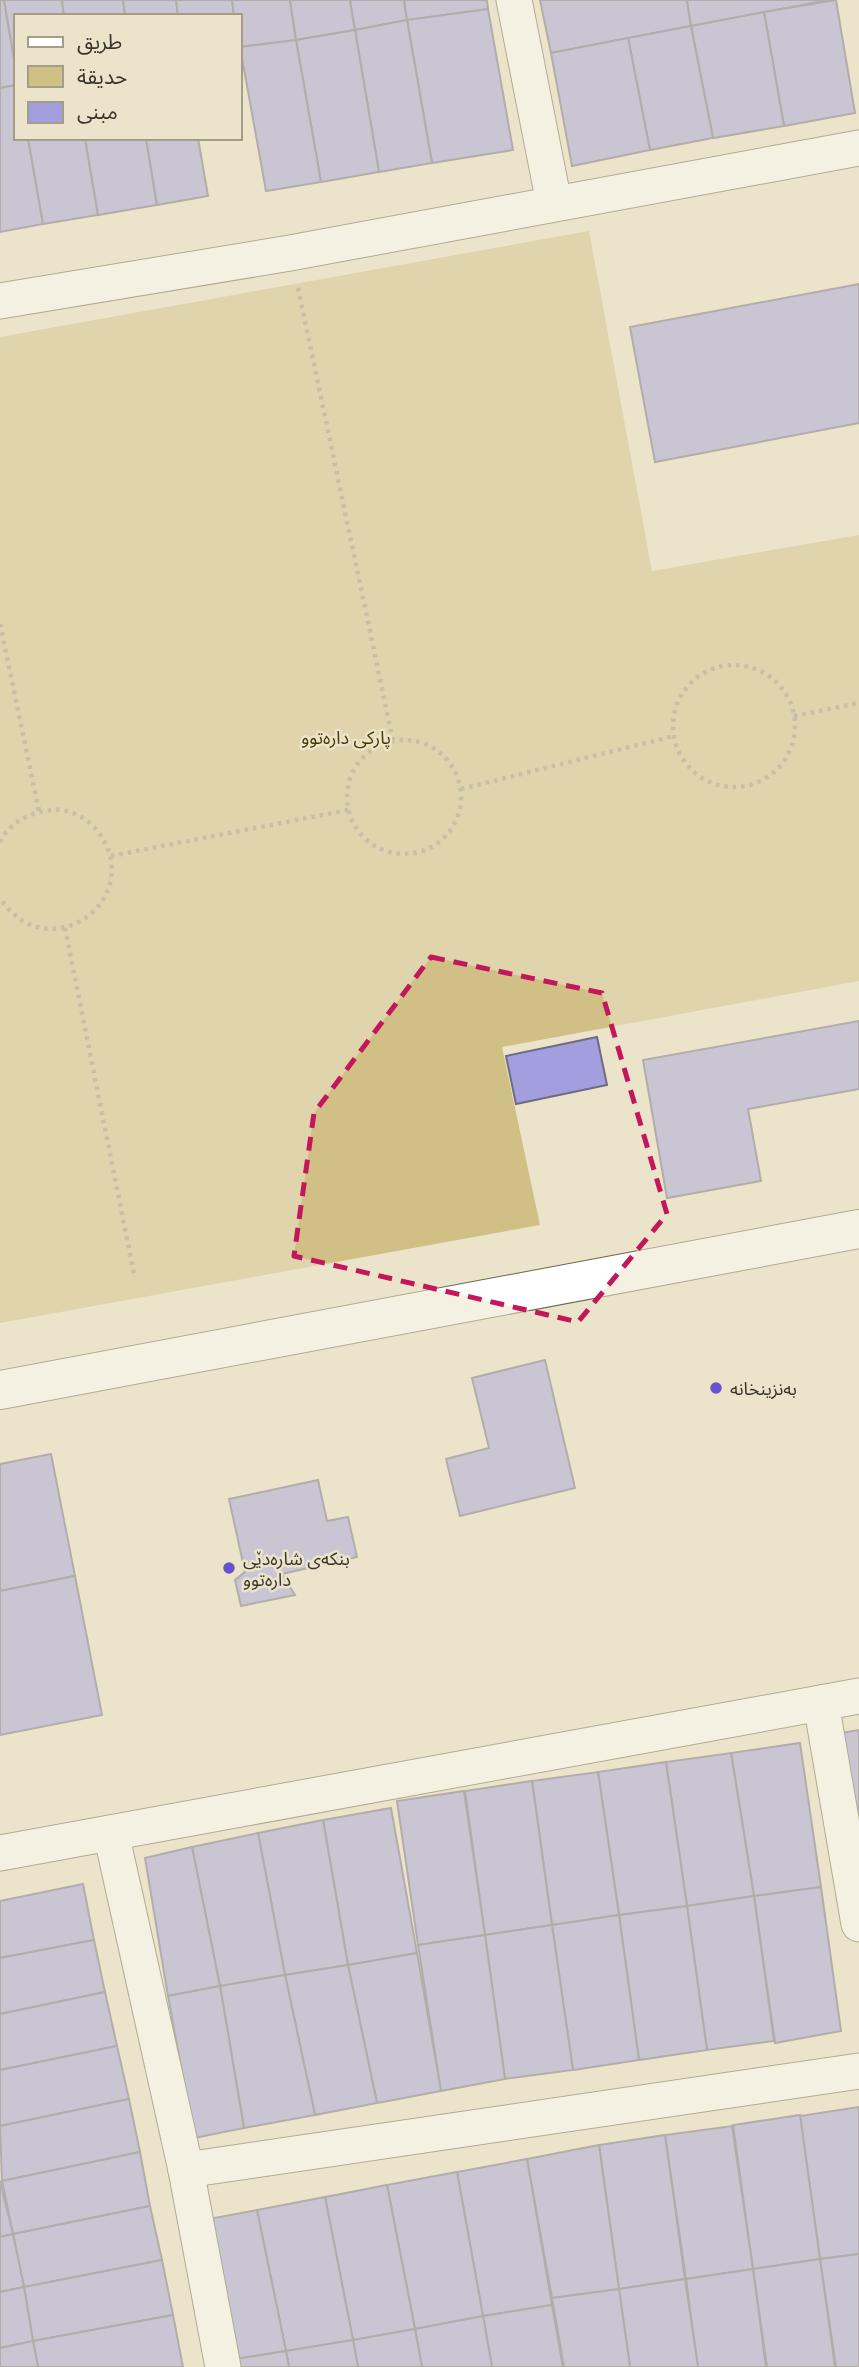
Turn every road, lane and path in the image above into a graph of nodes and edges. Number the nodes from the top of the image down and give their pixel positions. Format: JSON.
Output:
{"nodes":[{"id":1,"x":514,"y":0,"type":"edge"},
{"id":2,"x":859,"y":148,"type":"edge"},
{"id":3,"x":554,"y":203,"type":"junction"},
{"id":4,"x":290,"y":253,"type":"junction"},
{"id":5,"x":0,"y":301,"type":"edge"},
{"id":6,"x":0,"y":624,"type":"edge"},
{"id":7,"x":859,"y":703,"type":"edge"},
{"id":8,"x":794,"y":716,"type":"junction"},
{"id":9,"x":674,"y":736,"type":"junction"},
{"id":10,"x":393,"y":741,"type":"junction"},
{"id":11,"x":461,"y":789,"type":"junction"},
{"id":12,"x":348,"y":810,"type":"junction"},
{"id":13,"x":39,"y":811,"type":"junction"},
{"id":14,"x":0,"y":842,"type":"edge"},
{"id":15,"x":111,"y":856,"type":"junction"},
{"id":16,"x":0,"y":898,"type":"edge"},
{"id":17,"x":65,"y":928,"type":"junction"},
{"id":18,"x":859,"y":1229,"type":"edge"},
{"id":19,"x":134,"y":1274,"type":"dead end"},
{"id":20,"x":0,"y":1391,"type":"edge"},
{"id":21,"x":859,"y":1696,"type":"edge"},
{"id":22,"x":821,"y":1703,"type":"junction"},
{"id":23,"x":111,"y":1833,"type":"junction"},
{"id":24,"x":0,"y":1853,"type":"edge"},
{"id":25,"x":859,"y":1924,"type":"edge"},
{"id":26,"x":859,"y":2071,"type":"edge"},
{"id":27,"x":186,"y":2170,"type":"junction"},
{"id":28,"x":223,"y":2367,"type":"edge"}],
"edges":[{"from":1,"to":3,"type":"street"},
{"from":2,"to":3,"type":"street"},
{"from":3,"to":4,"type":"street"},
{"from":4,"to":5,"type":"street"},
{"from":4,"to":10,"type":"path"},
{"from":6,"to":13,"type":"path"},
{"from":7,"to":8,"type":"path"},
{"from":8,"to":9,"type":"path"},
{"from":8,"to":9,"type":"path"},
{"from":9,"to":11,"type":"path"},
{"from":10,"to":11,"type":"path"},
{"from":10,"to":12,"type":"path"},
{"from":11,"to":12,"type":"path"},
{"from":12,"to":15,"type":"path"},
{"from":13,"to":14,"type":"path"},
{"from":13,"to":15,"type":"path"},
{"from":15,"to":17,"type":"path"},
{"from":16,"to":17,"type":"path"},
{"from":17,"to":19,"type":"path"},
{"from":18,"to":20,"type":"street"},
{"from":21,"to":22,"type":"street"},
{"from":22,"to":23,"type":"street"},
{"from":22,"to":25,"type":"street"},
{"from":23,"to":24,"type":"street"},
{"from":23,"to":27,"type":"street"},
{"from":26,"to":27,"type":"street"},
{"from":27,"to":28,"type":"street"}]}
